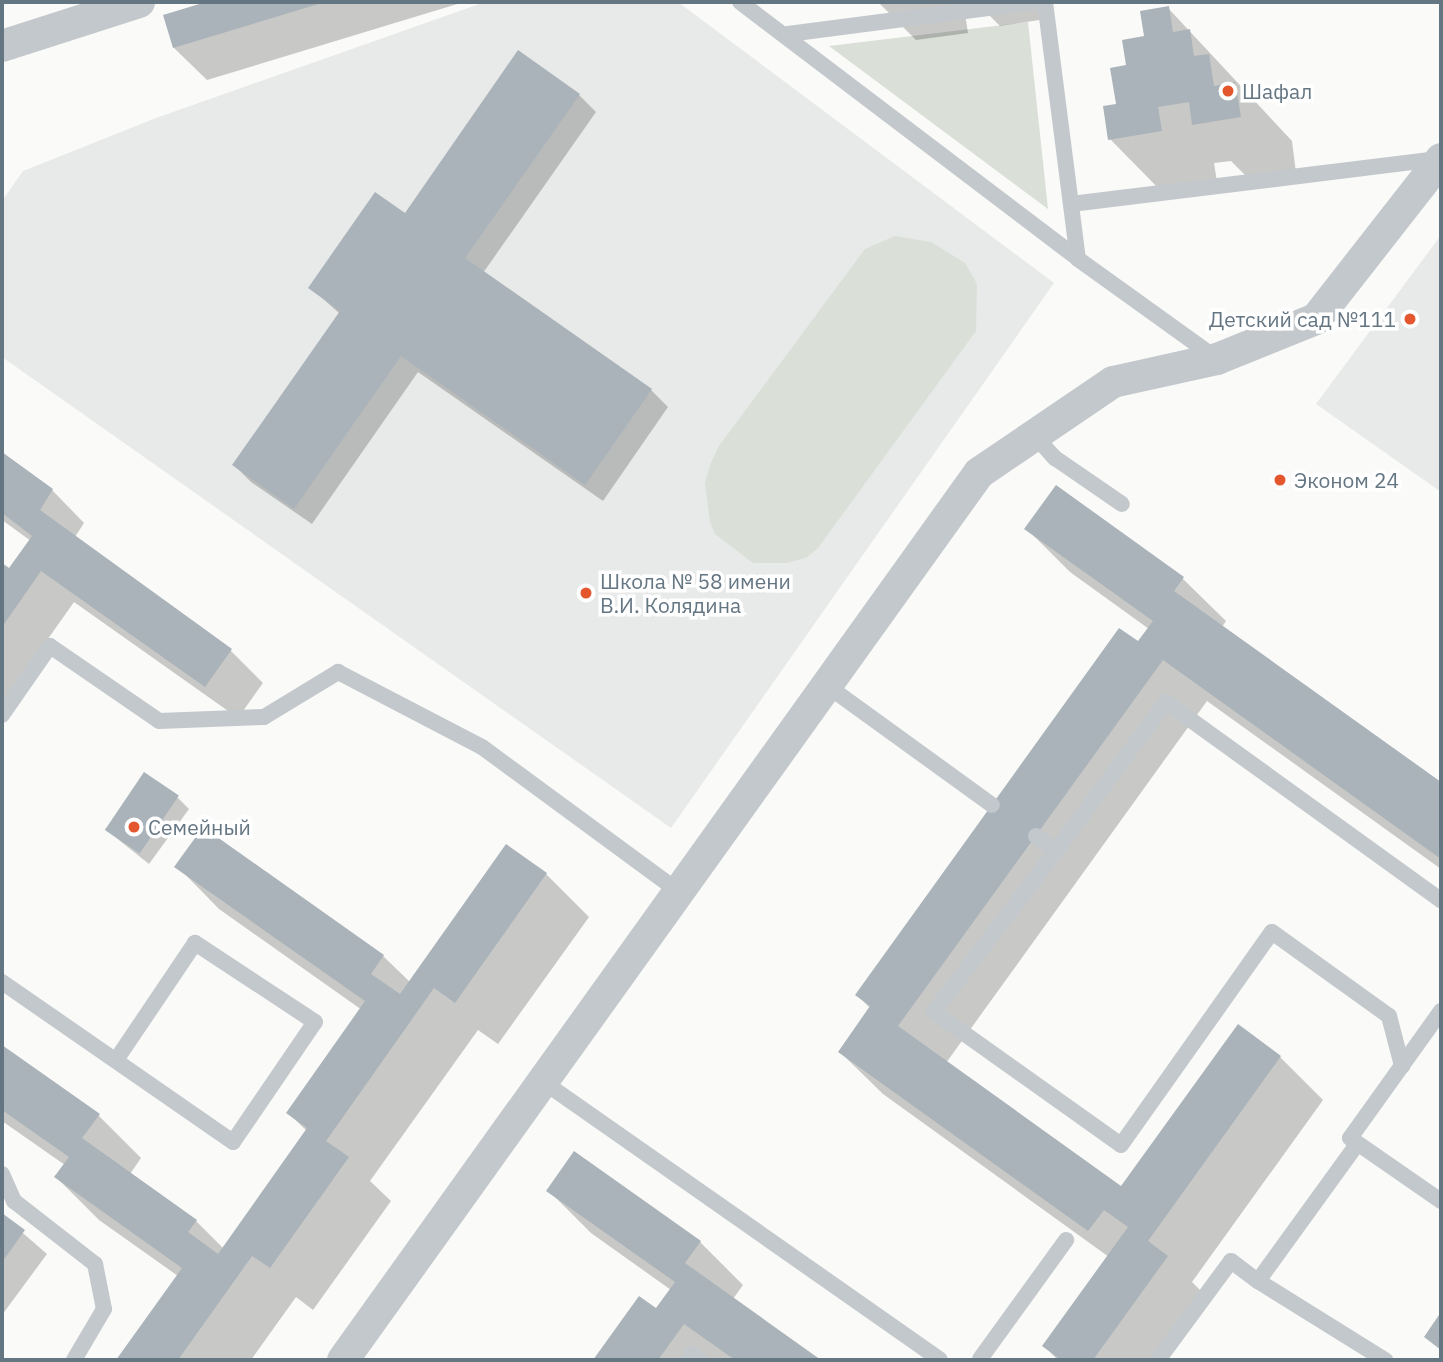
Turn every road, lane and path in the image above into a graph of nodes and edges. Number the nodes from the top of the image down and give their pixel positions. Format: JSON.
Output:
{"nodes":[{"id":1,"x":139,"y":2,"type":"edge"},
{"id":2,"x":740,"y":2,"type":"edge"},
{"id":3,"x":1033,"y":2,"type":"edge"},
{"id":4,"x":1045,"y":2,"type":"edge"},
{"id":5,"x":788,"y":34,"type":"junction"},
{"id":6,"x":2,"y":46,"type":"edge"},
{"id":7,"x":1441,"y":159,"type":"edge"},
{"id":8,"x":1071,"y":204,"type":"junction"},
{"id":9,"x":1078,"y":259,"type":"junction"},
{"id":10,"x":1217,"y":359,"type":"junction"},
{"id":11,"x":1035,"y":436,"type":"junction"},
{"id":12,"x":1122,"y":504,"type":"dead end"},
{"id":13,"x":829,"y":687,"type":"junction"},
{"id":14,"x":2,"y":715,"type":"edge"},
{"id":15,"x":992,"y":805,"type":"dead end"},
{"id":16,"x":1036,"y":836,"type":"dead end"},
{"id":17,"x":1056,"y":851,"type":"junction"},
{"id":18,"x":681,"y":894,"type":"junction"},
{"id":19,"x":1441,"y":900,"type":"edge"},
{"id":20,"x":2,"y":982,"type":"edge"},
{"id":21,"x":1441,"y":1011,"type":"edge"},
{"id":22,"x":116,"y":1060,"type":"junction"},
{"id":23,"x":1402,"y":1066,"type":"junction"},
{"id":24,"x":545,"y":1083,"type":"junction"},
{"id":25,"x":1357,"y":1144,"type":"junction"},
{"id":26,"x":2,"y":1174,"type":"edge"},
{"id":27,"x":1441,"y":1200,"type":"edge"},
{"id":28,"x":1066,"y":1240,"type":"dead end"},
{"id":29,"x":1258,"y":1281,"type":"junction"},
{"id":30,"x":74,"y":1360,"type":"edge"},
{"id":31,"x":343,"y":1360,"type":"edge"},
{"id":32,"x":688,"y":1360,"type":"edge"},
{"id":33,"x":700,"y":1360,"type":"edge"},
{"id":34,"x":940,"y":1360,"type":"edge"},
{"id":35,"x":980,"y":1360,"type":"edge"},
{"id":36,"x":1158,"y":1360,"type":"edge"},
{"id":37,"x":1385,"y":1360,"type":"edge"}],
"edges":[{"from":1,"to":6,"type":"street"},
{"from":2,"to":5,"type":"lane"},
{"from":3,"to":5,"type":"lane"},
{"from":4,"to":8,"type":"lane"},
{"from":5,"to":9,"type":"lane"},
{"from":7,"to":8,"type":"lane"},
{"from":7,"to":10,"type":"street"},
{"from":8,"to":9,"type":"lane"},
{"from":9,"to":10,"type":"lane"},
{"from":10,"to":11,"type":"street"},
{"from":11,"to":12,"type":"lane"},
{"from":11,"to":13,"type":"street"},
{"from":13,"to":15,"type":"lane"},
{"from":13,"to":18,"type":"street"},
{"from":14,"to":18,"type":"lane"},
{"from":16,"to":17,"type":"lane"},
{"from":17,"to":19,"type":"lane"},
{"from":17,"to":23,"type":"lane"},
{"from":18,"to":24,"type":"street"},
{"from":20,"to":22,"type":"lane"},
{"from":21,"to":23,"type":"lane"},
{"from":22,"to":22,"type":"lane"},
{"from":23,"to":25,"type":"lane"},
{"from":24,"to":31,"type":"street"},
{"from":24,"to":34,"type":"lane"},
{"from":25,"to":27,"type":"lane"},
{"from":25,"to":29,"type":"lane"},
{"from":26,"to":30,"type":"lane"},
{"from":28,"to":35,"type":"lane"},
{"from":29,"to":36,"type":"lane"},
{"from":29,"to":37,"type":"lane"},
{"from":32,"to":33,"type":"lane"}]}
